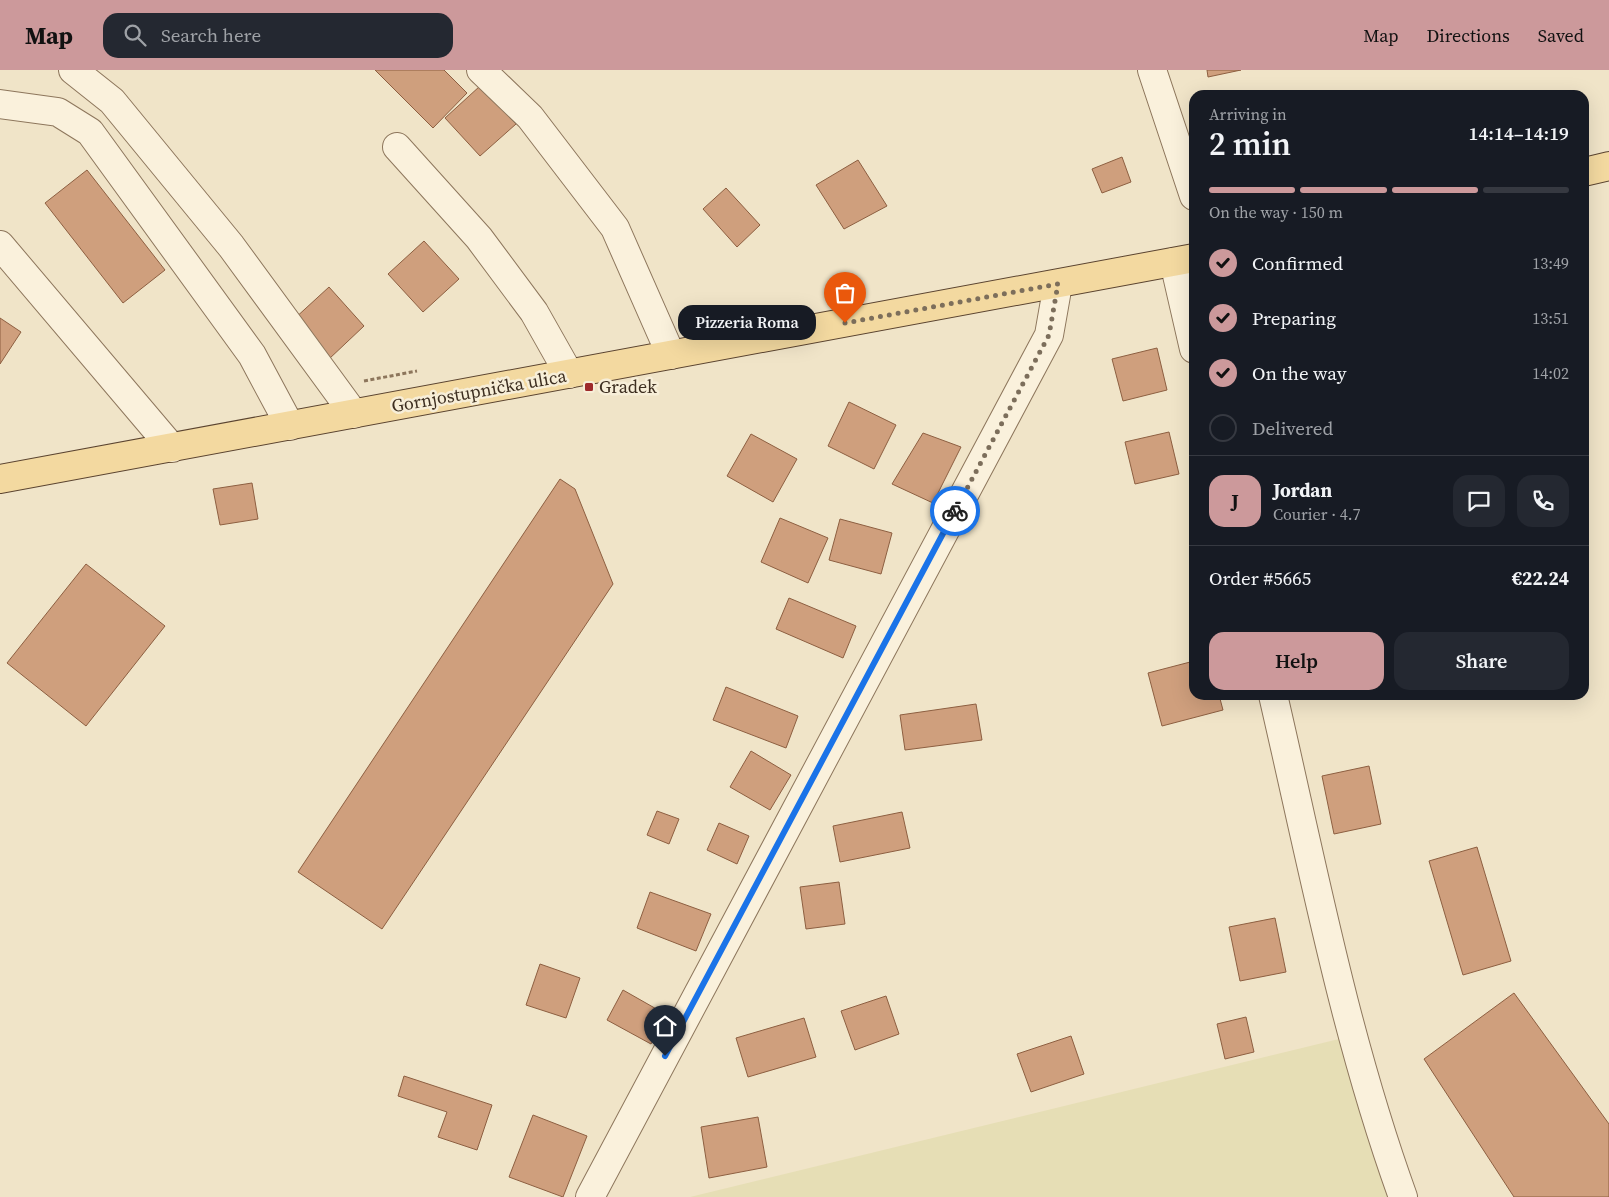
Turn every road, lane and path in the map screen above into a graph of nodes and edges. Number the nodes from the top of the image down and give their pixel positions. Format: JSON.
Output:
{"nodes":[{"id":1,"x":73,"y":70,"type":"edge"},
{"id":2,"x":482,"y":70,"type":"edge"},
{"id":3,"x":1152,"y":70,"type":"edge"},
{"id":4,"x":0,"y":104,"type":"edge"},
{"id":5,"x":398,"y":147,"type":"dead end"},
{"id":6,"x":1609,"y":166,"type":"edge"},
{"id":7,"x":1589,"y":171,"type":"edge"},
{"id":8,"x":1189,"y":181,"type":"edge"},
{"id":9,"x":0,"y":245,"type":"edge"},
{"id":10,"x":1184,"y":260,"type":"edge"},
{"id":11,"x":1058,"y":284,"type":"junction"},
{"id":12,"x":1189,"y":304,"type":"edge"},
{"id":13,"x":671,"y":355,"type":"junction"},
{"id":14,"x":569,"y":374,"type":"junction"},
{"id":15,"x":354,"y":414,"type":"junction"},
{"id":16,"x":290,"y":426,"type":"junction"},
{"id":17,"x":172,"y":448,"type":"junction"},
{"id":18,"x":5,"y":474,"type":"edge"},
{"id":19,"x":1274,"y":700,"type":"edge"},
{"id":20,"x":590,"y":1197,"type":"edge"},
{"id":21,"x":1403,"y":1197,"type":"edge"}],
"edges":[{"from":1,"to":15,"type":"street"},
{"from":2,"to":13,"type":"street"},
{"from":3,"to":8,"type":"street"},
{"from":4,"to":16,"type":"street"},
{"from":5,"to":14,"type":"street"},
{"from":6,"to":7,"type":"main road"},
{"from":9,"to":17,"type":"street"},
{"from":10,"to":11,"type":"main road","name":"Gornjostupnička ulica"},
{"from":10,"to":12,"type":"street"},
{"from":11,"to":13,"type":"main road","name":"Gornjostupnička ulica"},
{"from":11,"to":20,"type":"street"},
{"from":13,"to":14,"type":"main road","name":"Gornjostupnička ulica"},
{"from":14,"to":15,"type":"main road","name":"Gornjostupnička ulica"},
{"from":15,"to":16,"type":"main road","name":"Gornjostupnička ulica"},
{"from":16,"to":17,"type":"main road","name":"Gornjostupnička ulica"},
{"from":17,"to":18,"type":"main road","name":"Gornjostupnička ulica"},
{"from":19,"to":21,"type":"street"}]}
